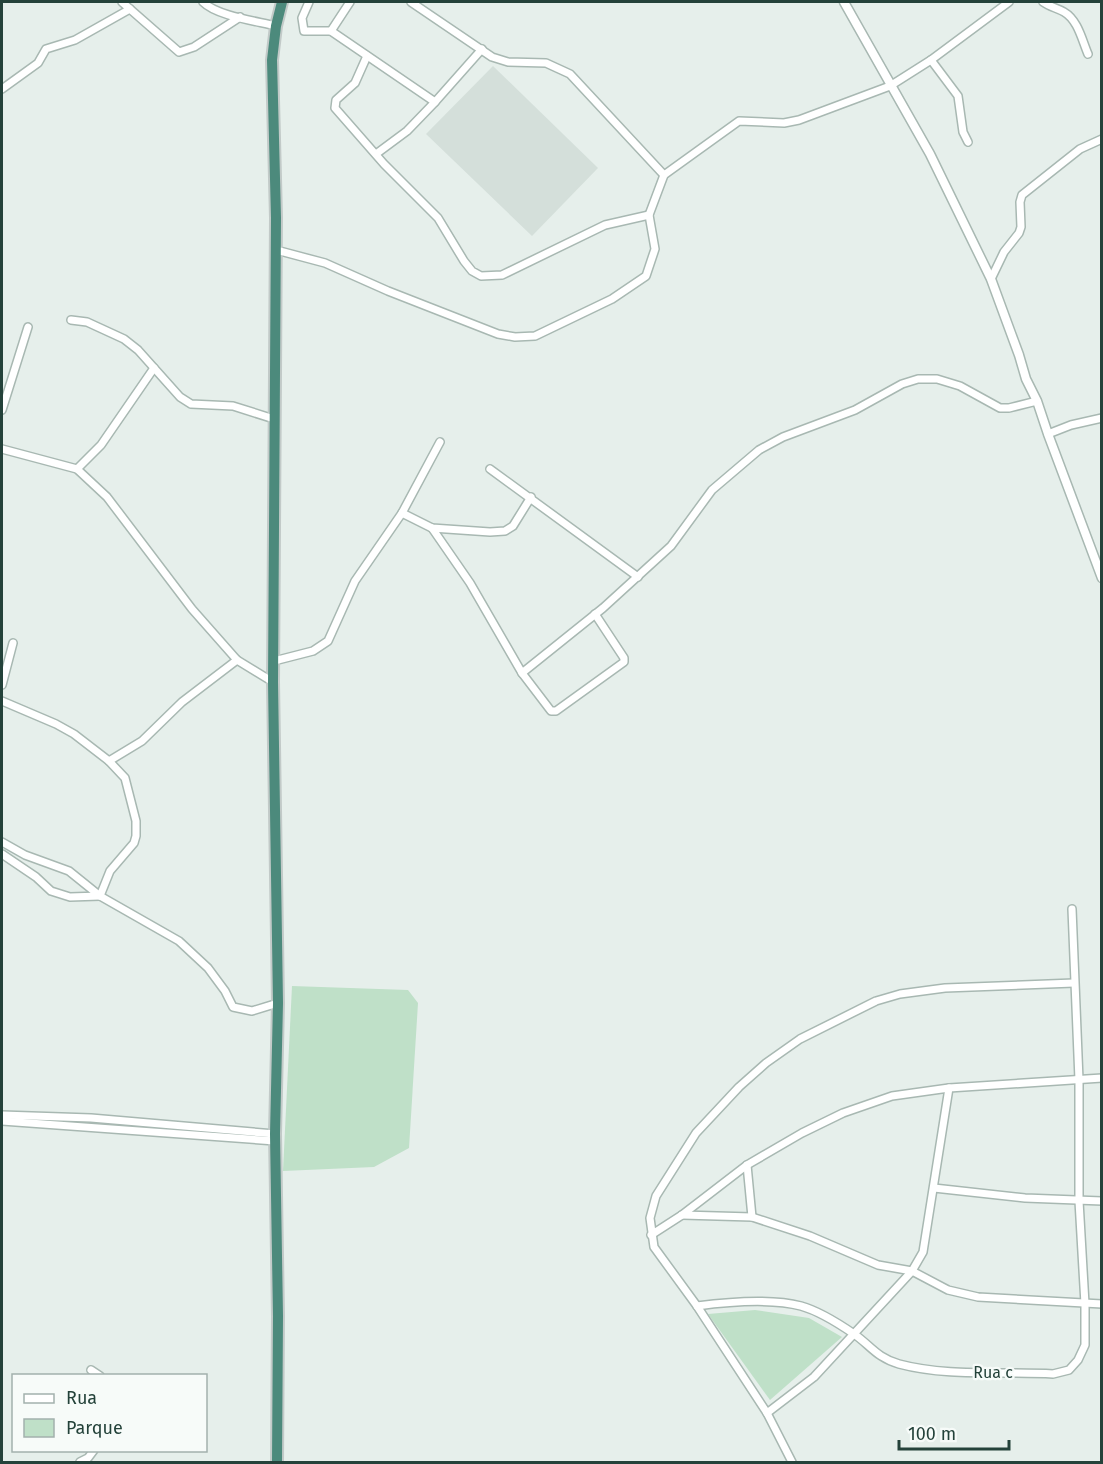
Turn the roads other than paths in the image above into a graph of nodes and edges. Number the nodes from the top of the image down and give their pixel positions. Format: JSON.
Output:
{"nodes":[{"id":1,"x":122,"y":2,"type":"edge"},
{"id":2,"x":203,"y":2,"type":"edge"},
{"id":3,"x":282,"y":2,"type":"edge"},
{"id":4,"x":309,"y":2,"type":"edge"},
{"id":5,"x":350,"y":2,"type":"edge"},
{"id":6,"x":411,"y":2,"type":"edge"},
{"id":7,"x":844,"y":2,"type":"edge"},
{"id":8,"x":1009,"y":2,"type":"edge"},
{"id":9,"x":1043,"y":2,"type":"edge"},
{"id":10,"x":130,"y":9,"type":"junction"},
{"id":11,"x":240,"y":16,"type":"junction"},
{"id":12,"x":276,"y":26,"type":"junction"},
{"id":13,"x":331,"y":31,"type":"junction"},
{"id":14,"x":482,"y":49,"type":"junction"},
{"id":15,"x":1088,"y":54,"type":"dead end"},
{"id":16,"x":367,"y":56,"type":"junction"},
{"id":17,"x":931,"y":60,"type":"junction"},
{"id":18,"x":2,"y":76,"type":"edge"},
{"id":19,"x":890,"y":86,"type":"junction"},
{"id":20,"x":4,"y":87,"type":"edge"},
{"id":21,"x":435,"y":102,"type":"junction"},
{"id":22,"x":1101,"y":139,"type":"edge"},
{"id":23,"x":968,"y":142,"type":"dead end"},
{"id":24,"x":376,"y":154,"type":"junction"},
{"id":25,"x":664,"y":176,"type":"junction"},
{"id":26,"x":649,"y":215,"type":"junction"},
{"id":27,"x":276,"y":250,"type":"junction"},
{"id":28,"x":991,"y":279,"type":"junction"},
{"id":29,"x":71,"y":320,"type":"dead end"},
{"id":30,"x":28,"y":327,"type":"dead end"},
{"id":31,"x":154,"y":368,"type":"junction"},
{"id":32,"x":1038,"y":400,"type":"junction"},
{"id":33,"x":2,"y":411,"type":"edge"},
{"id":34,"x":1101,"y":418,"type":"edge"},
{"id":35,"x":274,"y":419,"type":"junction"},
{"id":36,"x":1048,"y":434,"type":"junction"},
{"id":37,"x":440,"y":442,"type":"dead end"},
{"id":38,"x":2,"y":449,"type":"edge"},
{"id":39,"x":76,"y":469,"type":"junction"},
{"id":40,"x":490,"y":469,"type":"dead end"},
{"id":41,"x":531,"y":497,"type":"junction"},
{"id":42,"x":402,"y":513,"type":"junction"},
{"id":43,"x":432,"y":528,"type":"junction"},
{"id":44,"x":1095,"y":557,"type":"junction"},
{"id":45,"x":1101,"y":569,"type":"edge"},
{"id":46,"x":638,"y":577,"type":"junction"},
{"id":47,"x":1101,"y":578,"type":"edge"},
{"id":48,"x":595,"y":615,"type":"junction"},
{"id":49,"x":13,"y":643,"type":"dead end"},
{"id":50,"x":237,"y":660,"type":"junction"},
{"id":51,"x":274,"y":661,"type":"junction"},
{"id":52,"x":522,"y":673,"type":"junction"},
{"id":53,"x":273,"y":682,"type":"junction"},
{"id":54,"x":2,"y":685,"type":"edge"},
{"id":55,"x":2,"y":701,"type":"edge"},
{"id":56,"x":109,"y":761,"type":"junction"},
{"id":57,"x":2,"y":842,"type":"edge"},
{"id":58,"x":2,"y":854,"type":"edge"},
{"id":59,"x":43,"y":862,"type":"junction"},
{"id":60,"x":36,"y":877,"type":"junction"},
{"id":61,"x":99,"y":896,"type":"junction"},
{"id":62,"x":1072,"y":909,"type":"dead end"},
{"id":63,"x":1074,"y":983,"type":"junction"},
{"id":64,"x":278,"y":1003,"type":"junction"},
{"id":65,"x":1101,"y":1078,"type":"edge"},
{"id":66,"x":1078,"y":1080,"type":"junction"},
{"id":67,"x":949,"y":1088,"type":"junction"},
{"id":68,"x":2,"y":1115,"type":"edge"},
{"id":69,"x":2,"y":1121,"type":"edge"},
{"id":70,"x":275,"y":1137,"type":"junction"},
{"id":71,"x":747,"y":1165,"type":"junction"},
{"id":72,"x":934,"y":1188,"type":"junction"},
{"id":73,"x":1079,"y":1201,"type":"junction"},
{"id":74,"x":1101,"y":1201,"type":"edge"},
{"id":75,"x":682,"y":1215,"type":"junction"},
{"id":76,"x":752,"y":1217,"type":"junction"},
{"id":77,"x":651,"y":1235,"type":"junction"},
{"id":78,"x":912,"y":1272,"type":"junction"},
{"id":79,"x":1085,"y":1304,"type":"junction"},
{"id":80,"x":1101,"y":1304,"type":"edge"},
{"id":81,"x":697,"y":1306,"type":"junction"},
{"id":82,"x":855,"y":1335,"type":"junction"},
{"id":83,"x":91,"y":1370,"type":"dead end"},
{"id":84,"x":97,"y":1374,"type":"edge"},
{"id":85,"x":767,"y":1413,"type":"junction"},
{"id":86,"x":89,"y":1460,"type":"edge"},
{"id":87,"x":80,"y":1462,"type":"edge"},
{"id":88,"x":277,"y":1462,"type":"edge"},
{"id":89,"x":792,"y":1462,"type":"edge"}],
"edges":[{"from":1,"to":10,"type":"street"},
{"from":2,"to":11,"type":"street"},
{"from":3,"to":12,"type":"highway"},
{"from":4,"to":13,"type":"street"},
{"from":5,"to":13,"type":"street"},
{"from":6,"to":14,"type":"street"},
{"from":7,"to":19,"type":"street"},
{"from":8,"to":17,"type":"street"},
{"from":9,"to":15,"type":"street"},
{"from":10,"to":11,"type":"street"},
{"from":10,"to":20,"type":"street"},
{"from":11,"to":12,"type":"street"},
{"from":12,"to":27,"type":"highway"},
{"from":13,"to":16,"type":"street"},
{"from":14,"to":21,"type":"street"},
{"from":14,"to":25,"type":"street"},
{"from":16,"to":21,"type":"street"},
{"from":16,"to":24,"type":"street"},
{"from":17,"to":19,"type":"street"},
{"from":17,"to":23,"type":"street"},
{"from":18,"to":20,"type":"street"},
{"from":19,"to":25,"type":"street"},
{"from":19,"to":28,"type":"street"},
{"from":21,"to":24,"type":"street"},
{"from":22,"to":28,"type":"street"},
{"from":24,"to":26,"type":"street"},
{"from":25,"to":26,"type":"street"},
{"from":26,"to":27,"type":"street"},
{"from":27,"to":35,"type":"highway"},
{"from":28,"to":32,"type":"street"},
{"from":29,"to":31,"type":"street"},
{"from":30,"to":33,"type":"street"},
{"from":31,"to":35,"type":"street"},
{"from":31,"to":39,"type":"street"},
{"from":32,"to":36,"type":"street"},
{"from":32,"to":46,"type":"street"},
{"from":34,"to":36,"type":"street"},
{"from":35,"to":51,"type":"highway"},
{"from":36,"to":44,"type":"street"},
{"from":37,"to":42,"type":"street"},
{"from":38,"to":39,"type":"street"},
{"from":39,"to":50,"type":"street"},
{"from":40,"to":41,"type":"street"},
{"from":41,"to":43,"type":"street"},
{"from":41,"to":46,"type":"street"},
{"from":42,"to":43,"type":"street"},
{"from":42,"to":51,"type":"street"},
{"from":43,"to":52,"type":"street"},
{"from":44,"to":45,"type":"street"},
{"from":44,"to":47,"type":"street"},
{"from":46,"to":48,"type":"street"},
{"from":48,"to":52,"type":"street"},
{"from":48,"to":52,"type":"street"},
{"from":49,"to":54,"type":"street"},
{"from":50,"to":53,"type":"street"},
{"from":50,"to":56,"type":"street"},
{"from":51,"to":53,"type":"highway"},
{"from":53,"to":64,"type":"highway"},
{"from":55,"to":56,"type":"street"},
{"from":56,"to":61,"type":"street"},
{"from":57,"to":59,"type":"street"},
{"from":58,"to":60,"type":"street"},
{"from":59,"to":60,"type":"street"},
{"from":59,"to":61,"type":"street"},
{"from":60,"to":61,"type":"street"},
{"from":61,"to":64,"type":"street"},
{"from":62,"to":63,"type":"street","name":"Rua c"},
{"from":63,"to":66,"type":"street","name":"Rua c"},
{"from":63,"to":77,"type":"street"},
{"from":64,"to":70,"type":"highway"},
{"from":65,"to":66,"type":"street"},
{"from":66,"to":67,"type":"street"},
{"from":66,"to":73,"type":"street","name":"Rua c"},
{"from":67,"to":71,"type":"street"},
{"from":67,"to":72,"type":"street"},
{"from":68,"to":70,"type":"street"},
{"from":69,"to":70,"type":"street"},
{"from":70,"to":88,"type":"highway"},
{"from":71,"to":75,"type":"street"},
{"from":71,"to":76,"type":"street"},
{"from":72,"to":73,"type":"street"},
{"from":72,"to":78,"type":"street"},
{"from":73,"to":74,"type":"street"},
{"from":73,"to":79,"type":"street","name":"Rua c"},
{"from":75,"to":76,"type":"street"},
{"from":75,"to":77,"type":"street"},
{"from":76,"to":78,"type":"street"},
{"from":77,"to":81,"type":"street"},
{"from":78,"to":79,"type":"street"},
{"from":78,"to":82,"type":"street"},
{"from":79,"to":80,"type":"street"},
{"from":79,"to":82,"type":"street","name":"Rua c"},
{"from":81,"to":82,"type":"street","name":"Rua c"},
{"from":81,"to":85,"type":"street"},
{"from":82,"to":85,"type":"street"},
{"from":83,"to":84,"type":"street"},
{"from":85,"to":89,"type":"street"},
{"from":86,"to":87,"type":"street"}]}
